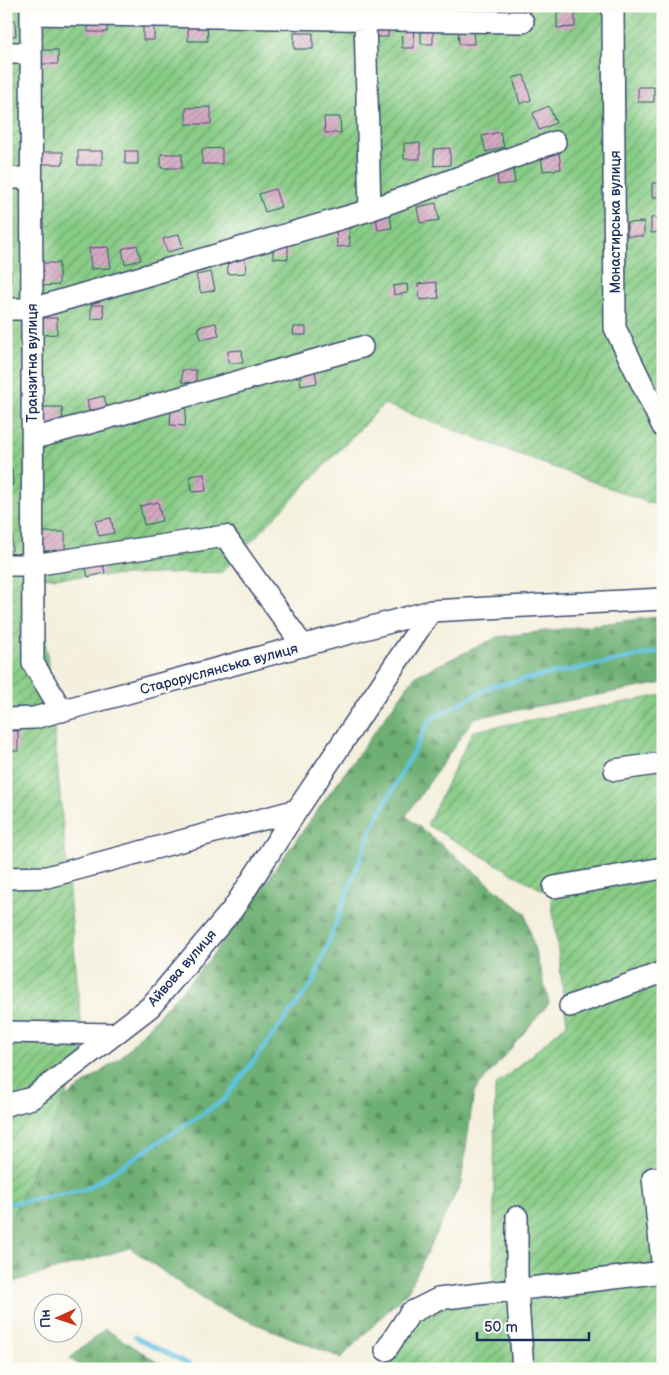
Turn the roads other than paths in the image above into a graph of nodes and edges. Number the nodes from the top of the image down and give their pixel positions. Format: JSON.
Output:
{"nodes":[{"id":1,"x":613,"y":6,"type":"edge"},
{"id":2,"x":31,"y":10,"type":"edge"},
{"id":3,"x":365,"y":20,"type":"junction"},
{"id":4,"x":524,"y":22,"type":"dead end"},
{"id":5,"x":6,"y":53,"type":"edge"},
{"id":6,"x":31,"y":53,"type":"junction"},
{"id":7,"x":555,"y":142,"type":"dead end"},
{"id":8,"x":6,"y":178,"type":"edge"},
{"id":9,"x":31,"y":178,"type":"junction"},
{"id":10,"x":370,"y":210,"type":"junction"},
{"id":11,"x":6,"y":309,"type":"edge"},
{"id":12,"x":32,"y":309,"type":"junction"},
{"id":13,"x":362,"y":347,"type":"dead end"},
{"id":14,"x":663,"y":427,"type":"edge"},
{"id":15,"x":32,"y":439,"type":"junction"},
{"id":16,"x":6,"y":565,"type":"edge"},
{"id":17,"x":32,"y":565,"type":"junction"},
{"id":18,"x":663,"y":599,"type":"edge"},
{"id":19,"x":431,"y":611,"type":"junction"},
{"id":20,"x":303,"y":646,"type":"junction"},
{"id":21,"x":62,"y":711,"type":"junction"},
{"id":22,"x":6,"y":719,"type":"edge"},
{"id":23,"x":663,"y":763,"type":"edge"},
{"id":24,"x":615,"y":770,"type":"dead end"},
{"id":25,"x":297,"y":810,"type":"junction"},
{"id":26,"x":663,"y":868,"type":"edge"},
{"id":27,"x":6,"y":878,"type":"edge"},
{"id":28,"x":554,"y":887,"type":"dead end"},
{"id":29,"x":663,"y":972,"type":"edge"},
{"id":30,"x":570,"y":1006,"type":"dead end"},
{"id":31,"x":6,"y":1032,"type":"edge"},
{"id":32,"x":114,"y":1034,"type":"junction"},
{"id":33,"x":6,"y":1105,"type":"edge"},
{"id":34,"x":653,"y":1178,"type":"dead end"},
{"id":35,"x":517,"y":1217,"type":"dead end"},
{"id":36,"x":663,"y":1271,"type":"edge"},
{"id":37,"x":517,"y":1289,"type":"junction"},
{"id":38,"x":386,"y":1350,"type":"dead end"},
{"id":39,"x":522,"y":1369,"type":"edge"}],
"edges":[{"from":1,"to":14,"type":"street","name":"Монастирська вулиця"},
{"from":2,"to":3,"type":"street"},
{"from":2,"to":6,"type":"street","name":"Транзитна вулиця"},
{"from":3,"to":4,"type":"street"},
{"from":3,"to":10,"type":"street"},
{"from":5,"to":6,"type":"street"},
{"from":6,"to":9,"type":"street","name":"Транзитна вулиця"},
{"from":7,"to":10,"type":"street"},
{"from":8,"to":9,"type":"street"},
{"from":9,"to":12,"type":"street","name":"Транзитна вулиця"},
{"from":10,"to":12,"type":"street"},
{"from":11,"to":12,"type":"street"},
{"from":12,"to":15,"type":"street","name":"Транзитна вулиця"},
{"from":13,"to":15,"type":"street"},
{"from":15,"to":17,"type":"street","name":"Транзитна вулиця"},
{"from":16,"to":17,"type":"street"},
{"from":17,"to":20,"type":"street"},
{"from":17,"to":21,"type":"street","name":"Транзитна вулиця"},
{"from":18,"to":19,"type":"street","name":"Староруслянська вулиця"},
{"from":19,"to":20,"type":"street","name":"Староруслянська вулиця"},
{"from":19,"to":25,"type":"street"},
{"from":20,"to":21,"type":"street","name":"Староруслянська вулиця"},
{"from":21,"to":22,"type":"street","name":"Староруслянська вулиця"},
{"from":23,"to":24,"type":"street"},
{"from":25,"to":27,"type":"street"},
{"from":25,"to":32,"type":"street","name":"Айвова вулиця"},
{"from":26,"to":28,"type":"street"},
{"from":29,"to":30,"type":"street"},
{"from":31,"to":32,"type":"street"},
{"from":32,"to":33,"type":"street","name":"Айвова вулиця"},
{"from":34,"to":36,"type":"street"},
{"from":35,"to":37,"type":"street"},
{"from":36,"to":37,"type":"street"},
{"from":37,"to":38,"type":"street"},
{"from":37,"to":39,"type":"street"}]}
